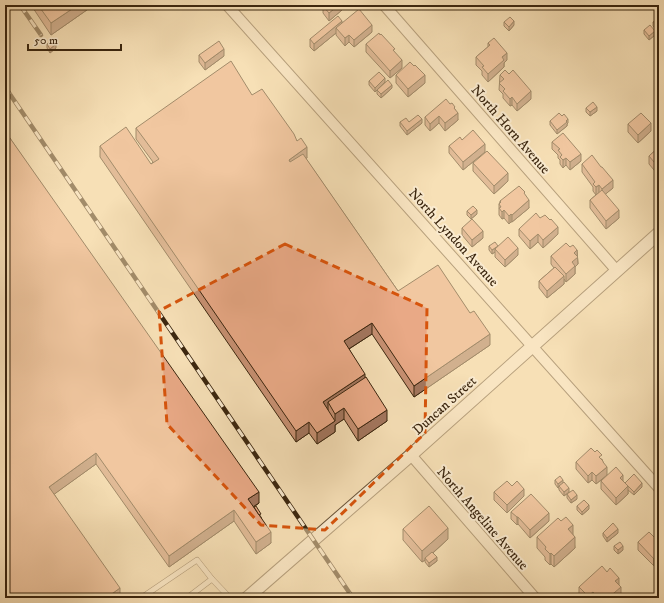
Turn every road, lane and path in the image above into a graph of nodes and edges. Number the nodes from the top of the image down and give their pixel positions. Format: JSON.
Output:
{"nodes":[{"id":1,"x":228,"y":5,"type":"edge"},
{"id":2,"x":384,"y":5,"type":"edge"},
{"id":3,"x":659,"y":233,"type":"edge"},
{"id":4,"x":616,"y":271,"type":"junction"},
{"id":5,"x":533,"y":346,"type":"junction"},
{"id":6,"x":411,"y":456,"type":"junction"},
{"id":7,"x":659,"y":488,"type":"edge"},
{"id":8,"x":212,"y":579,"type":"junction"},
{"id":9,"x":141,"y":598,"type":"edge"},
{"id":10,"x":187,"y":598,"type":"edge"},
{"id":11,"x":230,"y":598,"type":"edge"},
{"id":12,"x":247,"y":598,"type":"edge"},
{"id":13,"x":535,"y":598,"type":"edge"}],
"edges":[{"from":1,"to":5,"type":"street","name":"North Lyndon Avenue"},
{"from":2,"to":4,"type":"street","name":"North Horn Avenue"},
{"from":3,"to":4,"type":"street","name":"Duncan Street"},
{"from":4,"to":5,"type":"street","name":"Duncan Street"},
{"from":5,"to":6,"type":"street","name":"Duncan Street"},
{"from":5,"to":7,"type":"street","name":"North Lyndon Avenue"},
{"from":6,"to":12,"type":"street","name":"Duncan Street"},
{"from":6,"to":13,"type":"street","name":"North Angeline Avenue"},
{"from":8,"to":9,"type":"lane"},
{"from":8,"to":10,"type":"lane"},
{"from":8,"to":11,"type":"lane"}]}
